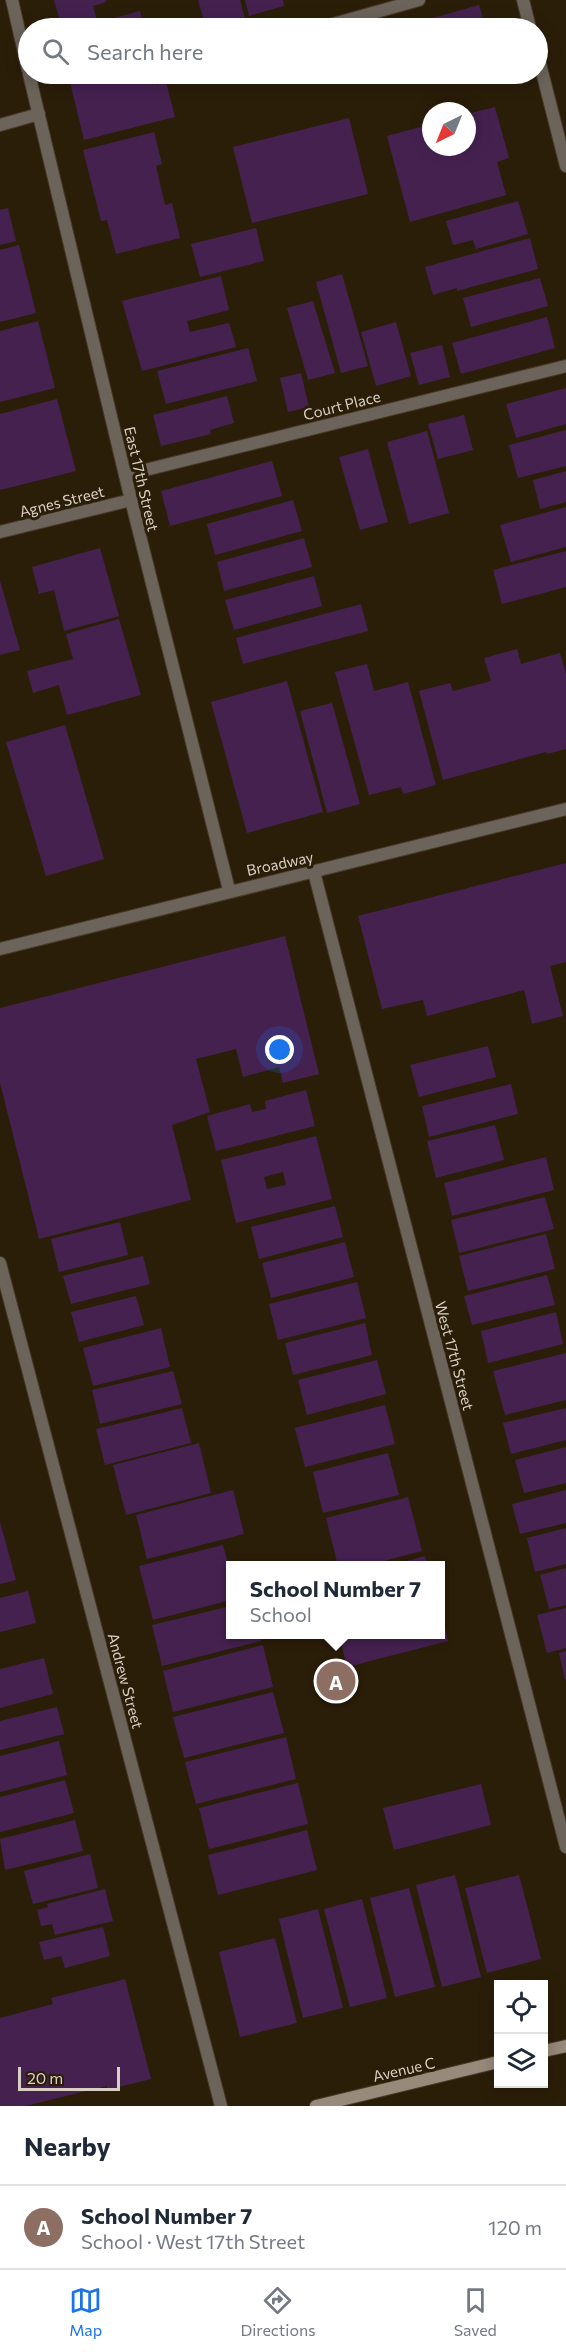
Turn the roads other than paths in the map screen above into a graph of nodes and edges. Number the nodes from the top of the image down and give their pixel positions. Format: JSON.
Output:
{"nodes":[{"id":1,"x":12,"y":0,"type":"edge"},
{"id":2,"x":419,"y":0,"type":"edge"},
{"id":3,"x":523,"y":0,"type":"edge"},
{"id":4,"x":355,"y":18,"type":"edge"},
{"id":5,"x":528,"y":18,"type":"edge"},
{"id":6,"x":18,"y":25,"type":"edge"},
{"id":7,"x":32,"y":84,"type":"edge"},
{"id":8,"x":544,"y":84,"type":"edge"},
{"id":9,"x":39,"y":114,"type":"junction"},
{"id":10,"x":0,"y":125,"type":"edge"},
{"id":11,"x":566,"y":166,"type":"edge"},
{"id":12,"x":566,"y":366,"type":"edge"},
{"id":13,"x":125,"y":475,"type":"junction"},
{"id":14,"x":131,"y":500,"type":"junction"},
{"id":15,"x":0,"y":532,"type":"edge"},
{"id":16,"x":566,"y":808,"type":"edge"},
{"id":17,"x":314,"y":872,"type":"junction"},
{"id":18,"x":229,"y":890,"type":"junction"},
{"id":19,"x":0,"y":949,"type":"edge"},
{"id":20,"x":0,"y":1263,"type":"edge"},
{"id":21,"x":566,"y":1847,"type":"edge"},
{"id":22,"x":566,"y":2046,"type":"edge"},
{"id":23,"x":548,"y":2051,"type":"edge"},
{"id":24,"x":494,"y":2063,"type":"edge"},
{"id":25,"x":220,"y":2106,"type":"edge"},
{"id":26,"x":316,"y":2106,"type":"edge"}],
"edges":[{"from":1,"to":6,"type":"street","name":"East 17th Street"},
{"from":2,"to":4,"type":"street"},
{"from":3,"to":5,"type":"street"},
{"from":7,"to":9,"type":"street","name":"East 17th Street"},
{"from":8,"to":11,"type":"street"},
{"from":9,"to":10,"type":"street"},
{"from":9,"to":13,"type":"street","name":"East 17th Street"},
{"from":12,"to":13,"type":"street","name":"Court Place"},
{"from":13,"to":14,"type":"street","name":"East 17th Street"},
{"from":14,"to":15,"type":"street","name":"Agnes Street"},
{"from":14,"to":18,"type":"street","name":"East 17th Street"},
{"from":16,"to":17,"type":"street","name":"Broadway"},
{"from":17,"to":18,"type":"street","name":"Broadway"},
{"from":17,"to":21,"type":"street","name":"West 17th Street"},
{"from":18,"to":19,"type":"street","name":"Broadway"},
{"from":20,"to":25,"type":"street","name":"Andrew Street"},
{"from":22,"to":23,"type":"main road"},
{"from":24,"to":26,"type":"main road","name":"Avenue C"}]}
